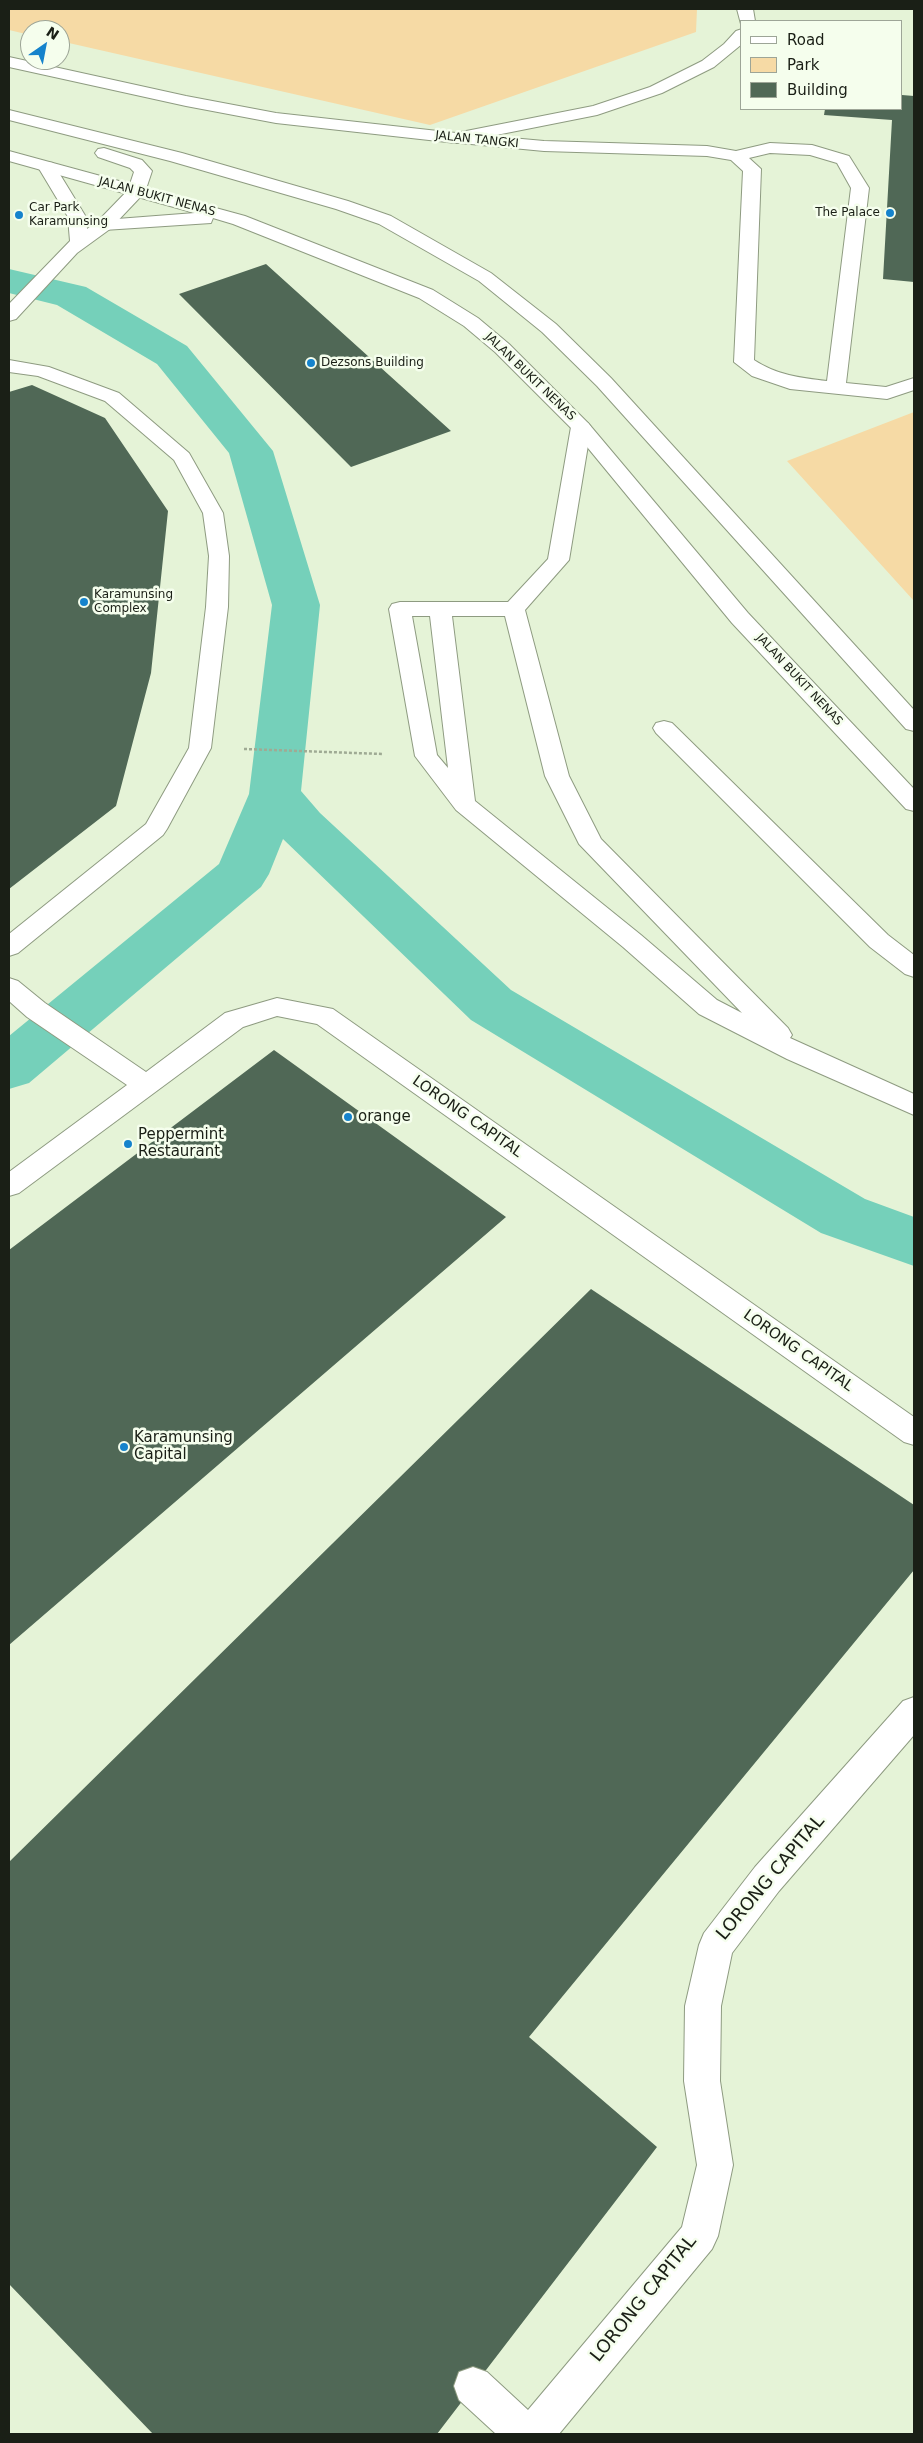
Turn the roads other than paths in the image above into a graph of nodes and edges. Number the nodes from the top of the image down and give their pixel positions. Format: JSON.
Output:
{"nodes":[{"id":1,"x":740,"y":36,"type":"edge"},
{"id":2,"x":9,"y":62,"type":"edge"},
{"id":3,"x":9,"y":115,"type":"edge"},
{"id":4,"x":9,"y":126,"type":"edge"},
{"id":5,"x":456,"y":138,"type":"junction"},
{"id":6,"x":9,"y":156,"type":"edge"},
{"id":7,"x":736,"y":156,"type":"junction"},
{"id":8,"x":46,"y":167,"type":"junction"},
{"id":9,"x":137,"y":191,"type":"junction"},
{"id":10,"x":239,"y":220,"type":"junction"},
{"id":11,"x":104,"y":225,"type":"junction"},
{"id":12,"x":75,"y":245,"type":"junction"},
{"id":13,"x":9,"y":315,"type":"edge"},
{"id":14,"x":9,"y":366,"type":"edge"},
{"id":15,"x":914,"y":384,"type":"edge"},
{"id":16,"x":836,"y":389,"type":"junction"},
{"id":17,"x":581,"y":427,"type":"junction"},
{"id":18,"x":440,"y":609,"type":"junction"},
{"id":19,"x":514,"y":609,"type":"junction"},
{"id":20,"x":914,"y":724,"type":"edge"},
{"id":21,"x":664,"y":728,"type":"dead end"},
{"id":22,"x":914,"y":803,"type":"edge"},
{"id":23,"x":464,"y":804,"type":"junction"},
{"id":24,"x":9,"y":947,"type":"edge"},
{"id":25,"x":914,"y":968,"type":"edge"},
{"id":26,"x":9,"y":987,"type":"edge"},
{"id":27,"x":796,"y":1052,"type":"junction"},
{"id":28,"x":146,"y":1085,"type":"junction"},
{"id":29,"x":914,"y":1105,"type":"edge"},
{"id":30,"x":9,"y":1186,"type":"edge"},
{"id":31,"x":914,"y":1433,"type":"edge"},
{"id":32,"x":914,"y":1712,"type":"edge"},
{"id":33,"x":474,"y":2386,"type":"dead end"},
{"id":34,"x":525,"y":2434,"type":"edge"},
{"id":35,"x":534,"y":2434,"type":"edge"}],
"edges":[{"from":1,"to":5,"type":"main road"},
{"from":2,"to":5,"type":"main road","name":"JALAN TANGKI"},
{"from":3,"to":20,"type":"main road"},
{"from":4,"to":9,"type":"main road"},
{"from":5,"to":7,"type":"main road","name":"JALAN TANGKI"},
{"from":6,"to":8,"type":"main road","name":"JALAN BUKIT NENAS"},
{"from":7,"to":16,"type":"main road"},
{"from":7,"to":16,"type":"main road"},
{"from":8,"to":9,"type":"main road","name":"JALAN BUKIT NENAS"},
{"from":8,"to":12,"type":"main road"},
{"from":9,"to":10,"type":"main road","name":"JALAN BUKIT NENAS"},
{"from":9,"to":11,"type":"main road"},
{"from":10,"to":11,"type":"main road"},
{"from":10,"to":17,"type":"main road","name":"JALAN BUKIT NENAS"},
{"from":11,"to":12,"type":"main road"},
{"from":12,"to":13,"type":"main road"},
{"from":14,"to":24,"type":"main road"},
{"from":15,"to":16,"type":"main road"},
{"from":17,"to":19,"type":"main road"},
{"from":17,"to":22,"type":"main road","name":"JALAN BUKIT NENAS"},
{"from":18,"to":19,"type":"main road"},
{"from":18,"to":23,"type":"main road"},
{"from":18,"to":23,"type":"main road"},
{"from":19,"to":27,"type":"main road"},
{"from":21,"to":25,"type":"main road"},
{"from":23,"to":27,"type":"main road"},
{"from":26,"to":28,"type":"main road"},
{"from":27,"to":29,"type":"main road"},
{"from":28,"to":30,"type":"main road","name":"LORONG CAPITAL"},
{"from":28,"to":31,"type":"main road","name":"LORONG CAPITAL"},
{"from":32,"to":35,"type":"main road","name":"LORONG CAPITAL"},
{"from":33,"to":34,"type":"main road"}]}
